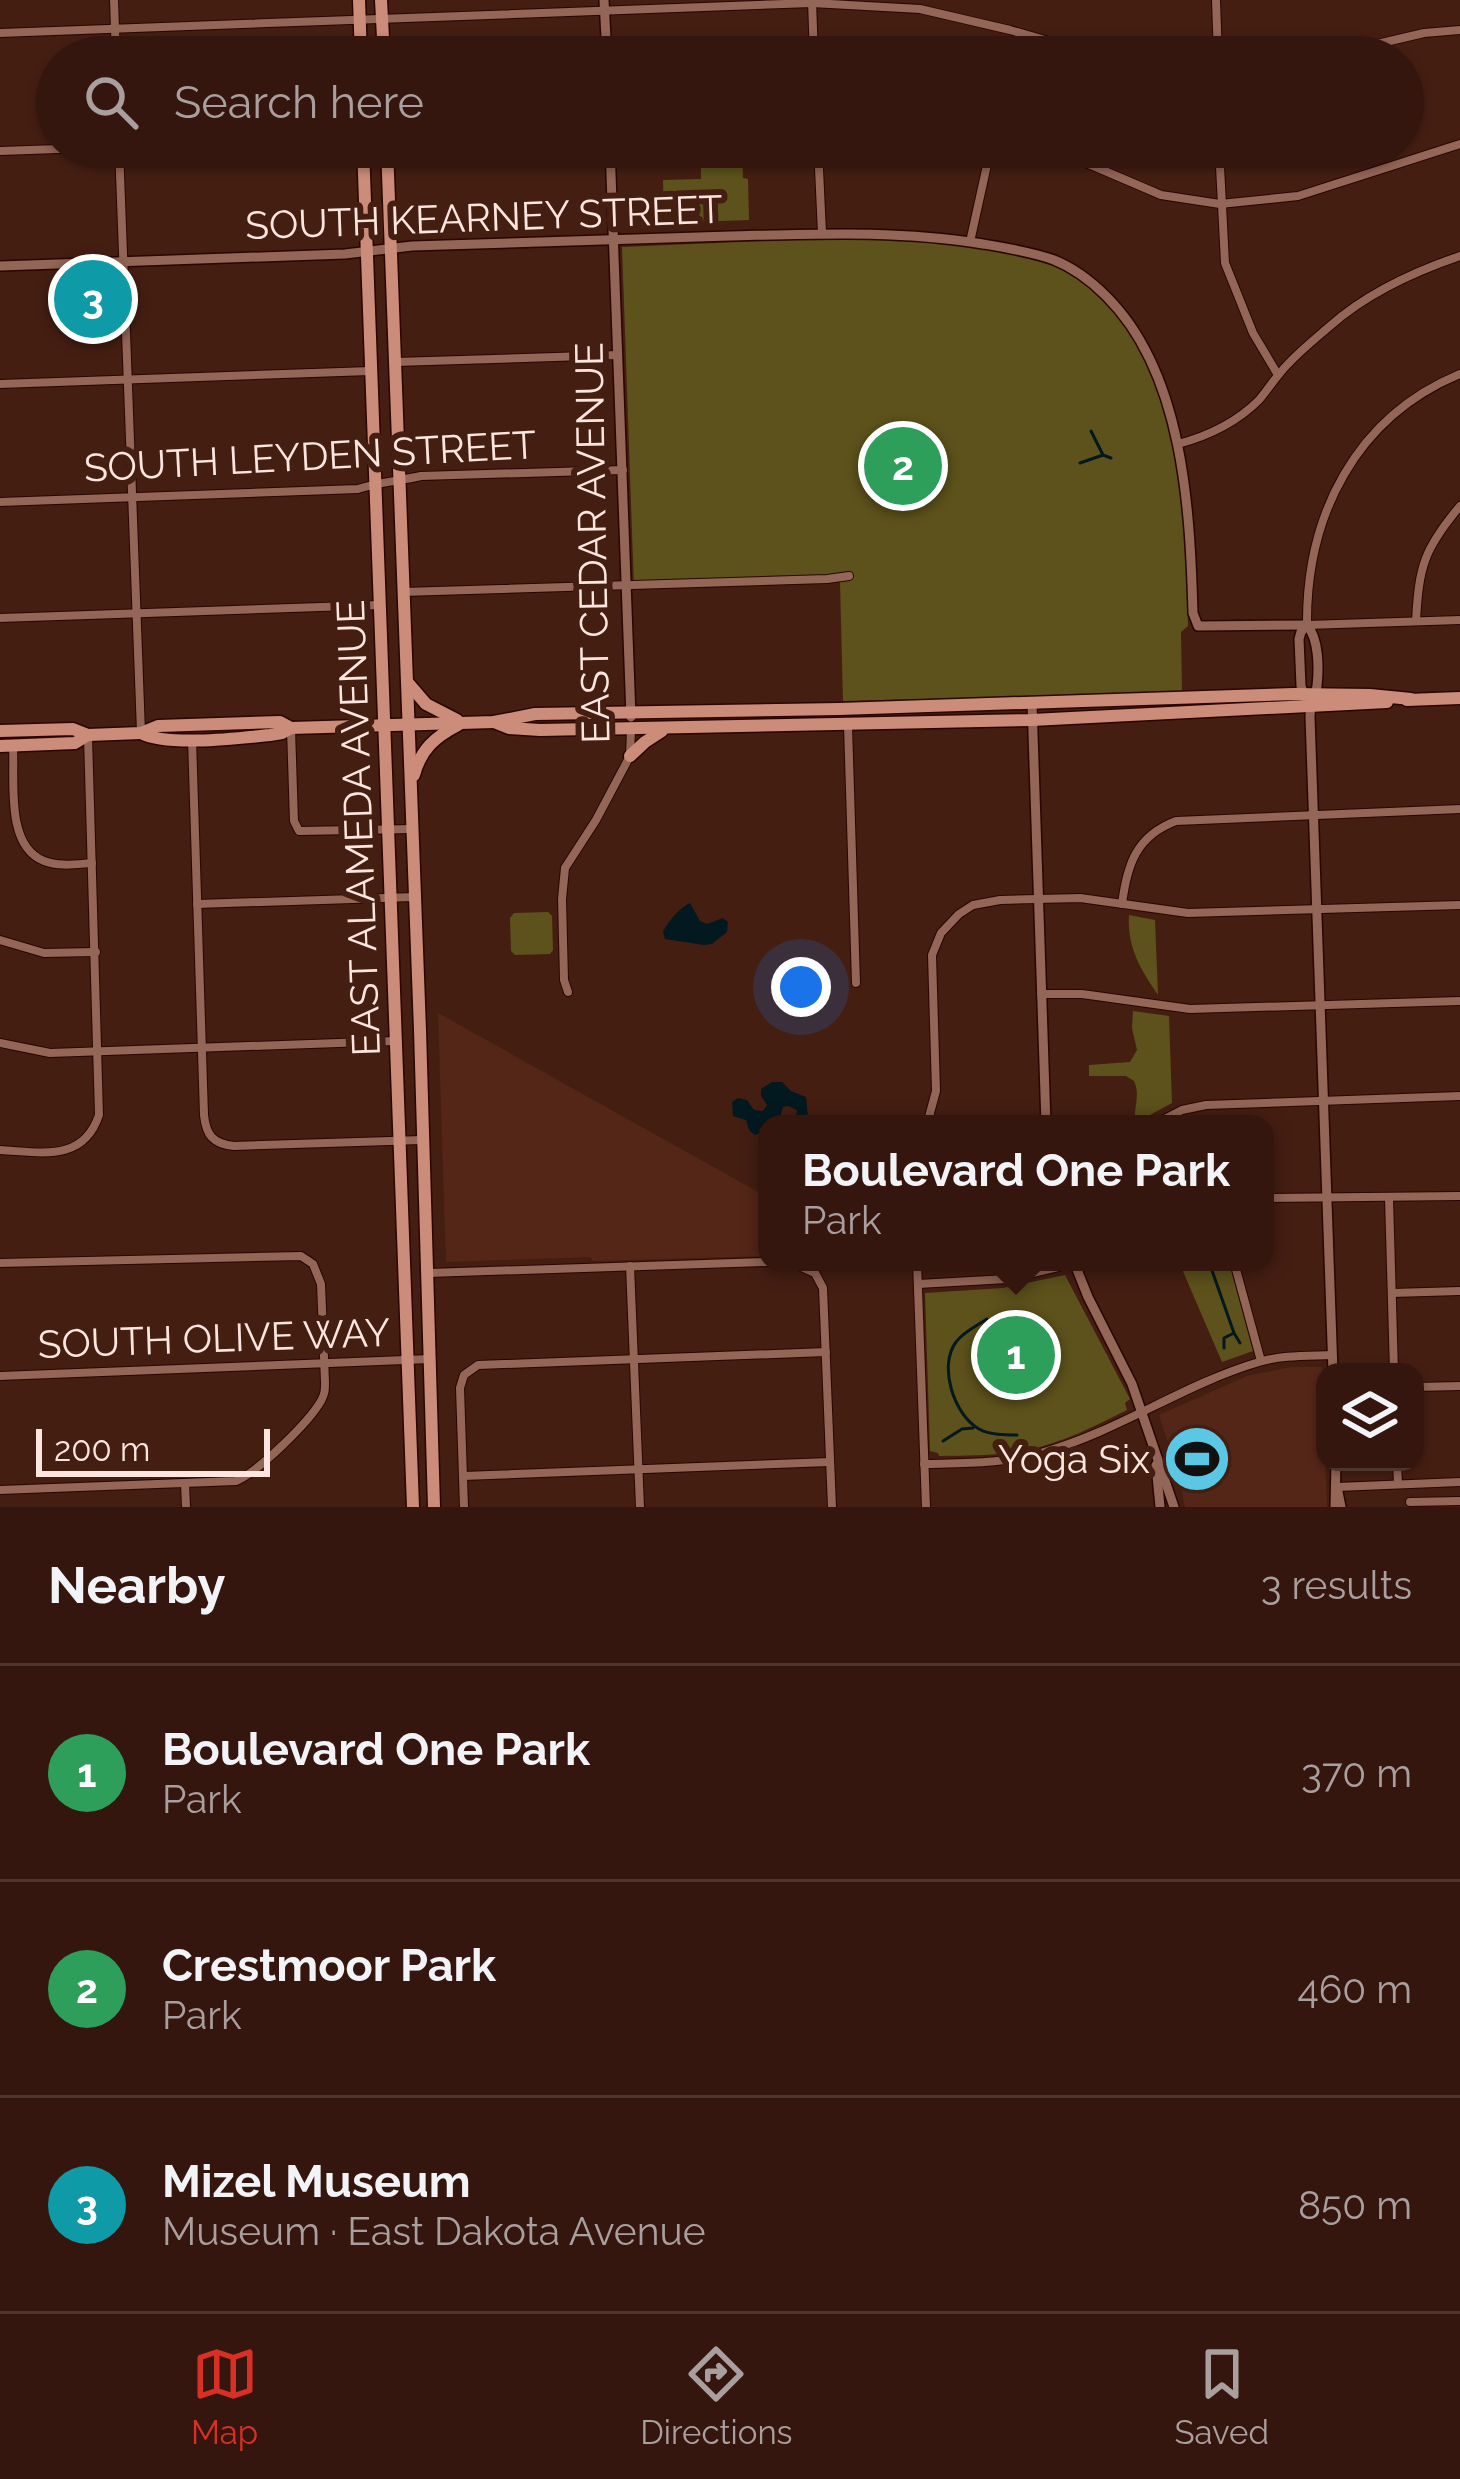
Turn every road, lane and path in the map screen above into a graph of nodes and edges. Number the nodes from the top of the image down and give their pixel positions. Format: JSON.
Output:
{"nodes":[{"id":1,"x":114,"y":0,"type":"edge"},
{"id":2,"x":359,"y":0,"type":"edge"},
{"id":3,"x":381,"y":0,"type":"edge"},
{"id":4,"x":1216,"y":0,"type":"edge"},
{"id":5,"x":812,"y":2,"type":"edge"},
{"id":6,"x":605,"y":5,"type":"edge"},
{"id":7,"x":382,"y":18,"type":"junction"},
{"id":8,"x":359,"y":20,"type":"junction"},
{"id":9,"x":115,"y":28,"type":"junction"},
{"id":10,"x":1460,"y":30,"type":"edge"},
{"id":11,"x":0,"y":33,"type":"edge"},
{"id":12,"x":115,"y":36,"type":"edge"},
{"id":13,"x":360,"y":36,"type":"edge"},
{"id":14,"x":383,"y":36,"type":"edge"},
{"id":15,"x":606,"y":36,"type":"edge"},
{"id":16,"x":813,"y":36,"type":"edge"},
{"id":17,"x":1029,"y":36,"type":"edge"},
{"id":18,"x":1217,"y":36,"type":"edge"},
{"id":19,"x":1411,"y":36,"type":"edge"},
{"id":20,"x":1460,"y":144,"type":"edge"},
{"id":21,"x":36,"y":150,"type":"edge"},
{"id":22,"x":0,"y":151,"type":"edge"},
{"id":23,"x":1424,"y":156,"type":"edge"},
{"id":24,"x":119,"y":168,"type":"edge"},
{"id":25,"x":364,"y":168,"type":"edge"},
{"id":26,"x":388,"y":168,"type":"edge"},
{"id":27,"x":611,"y":168,"type":"edge"},
{"id":28,"x":819,"y":168,"type":"edge"},
{"id":29,"x":986,"y":168,"type":"edge"},
{"id":30,"x":1100,"y":168,"type":"edge"},
{"id":31,"x":1220,"y":168,"type":"edge"},
{"id":32,"x":1385,"y":168,"type":"edge"},
{"id":33,"x":1220,"y":204,"type":"junction"},
{"id":34,"x":822,"y":233,"type":"junction"},
{"id":35,"x":614,"y":240,"type":"junction"},
{"id":36,"x":970,"y":242,"type":"junction"},
{"id":37,"x":391,"y":249,"type":"junction"},
{"id":38,"x":368,"y":251,"type":"junction"},
{"id":39,"x":1460,"y":256,"type":"edge"},
{"id":40,"x":124,"y":262,"type":"junction"},
{"id":41,"x":0,"y":266,"type":"edge"},
{"id":42,"x":618,"y":355,"type":"junction"},
{"id":43,"x":395,"y":362,"type":"junction"},
{"id":44,"x":372,"y":371,"type":"junction"},
{"id":45,"x":1460,"y":374,"type":"edge"},
{"id":46,"x":1278,"y":375,"type":"junction"},
{"id":47,"x":128,"y":380,"type":"junction"},
{"id":48,"x":0,"y":384,"type":"edge"},
{"id":49,"x":1178,"y":444,"type":"junction"},
{"id":50,"x":622,"y":470,"type":"junction"},
{"id":51,"x":399,"y":481,"type":"junction"},
{"id":52,"x":376,"y":482,"type":"junction"},
{"id":53,"x":133,"y":496,"type":"junction"},
{"id":54,"x":0,"y":502,"type":"edge"},
{"id":55,"x":1460,"y":506,"type":"edge"},
{"id":56,"x":850,"y":576,"type":"dead end"},
{"id":57,"x":627,"y":586,"type":"junction"},
{"id":58,"x":403,"y":592,"type":"junction"},
{"id":59,"x":381,"y":605,"type":"junction"},
{"id":60,"x":137,"y":614,"type":"junction"},
{"id":61,"x":0,"y":618,"type":"edge"},
{"id":62,"x":1460,"y":620,"type":"edge"},
{"id":63,"x":1416,"y":621,"type":"junction"},
{"id":64,"x":1307,"y":625,"type":"junction"},
{"id":65,"x":407,"y":682,"type":"junction"},
{"id":66,"x":1309,"y":698,"type":"junction"},
{"id":67,"x":1460,"y":698,"type":"edge"},
{"id":68,"x":1032,"y":703,"type":"junction"},
{"id":69,"x":912,"y":706,"type":"junction"},
{"id":70,"x":839,"y":709,"type":"junction"},
{"id":71,"x":631,"y":712,"type":"junction"},
{"id":72,"x":1032,"y":720,"type":"junction"},
{"id":73,"x":494,"y":722,"type":"junction"},
{"id":74,"x":464,"y":723,"type":"junction"},
{"id":75,"x":385,"y":724,"type":"junction"},
{"id":76,"x":409,"y":724,"type":"junction"},
{"id":77,"x":848,"y":726,"type":"junction"},
{"id":78,"x":784,"y":727,"type":"junction"},
{"id":79,"x":291,"y":728,"type":"junction"},
{"id":80,"x":631,"y":729,"type":"junction"},
{"id":81,"x":667,"y":729,"type":"junction"},
{"id":82,"x":0,"y":731,"type":"edge"},
{"id":83,"x":141,"y":733,"type":"junction"},
{"id":84,"x":88,"y":735,"type":"junction"},
{"id":85,"x":191,"y":739,"type":"junction"},
{"id":86,"x":7,"y":746,"type":"edge"},
{"id":87,"x":630,"y":756,"type":"junction"},
{"id":88,"x":411,"y":788,"type":"junction"},
{"id":89,"x":1460,"y":809,"type":"edge"},
{"id":90,"x":1313,"y":814,"type":"junction"},
{"id":91,"x":413,"y":829,"type":"junction"},
{"id":92,"x":388,"y":830,"type":"junction"},
{"id":93,"x":92,"y":863,"type":"junction"},
{"id":94,"x":415,"y":897,"type":"junction"},
{"id":95,"x":391,"y":898,"type":"junction"},
{"id":96,"x":1039,"y":898,"type":"junction"},
{"id":97,"x":197,"y":904,"type":"junction"},
{"id":98,"x":1122,"y":904,"type":"junction"},
{"id":99,"x":1460,"y":905,"type":"edge"},
{"id":100,"x":1317,"y":910,"type":"junction"},
{"id":101,"x":0,"y":940,"type":"edge"},
{"id":102,"x":96,"y":952,"type":"junction"},
{"id":103,"x":856,"y":983,"type":"dead end"},
{"id":104,"x":568,"y":992,"type":"dead end"},
{"id":105,"x":1041,"y":994,"type":"junction"},
{"id":106,"x":1460,"y":1000,"type":"edge"},
{"id":107,"x":1320,"y":1005,"type":"junction"},
{"id":108,"x":395,"y":1041,"type":"junction"},
{"id":109,"x":0,"y":1042,"type":"edge"},
{"id":110,"x":202,"y":1047,"type":"junction"},
{"id":111,"x":99,"y":1051,"type":"junction"},
{"id":112,"x":1460,"y":1096,"type":"edge"},
{"id":113,"x":1324,"y":1101,"type":"junction"},
{"id":114,"x":930,"y":1115,"type":"edge"},
{"id":115,"x":1046,"y":1115,"type":"edge"},
{"id":116,"x":1170,"y":1115,"type":"edge"},
{"id":117,"x":424,"y":1140,"type":"junction"},
{"id":118,"x":399,"y":1141,"type":"junction"},
{"id":119,"x":0,"y":1150,"type":"edge"},
{"id":120,"x":1327,"y":1196,"type":"junction"},
{"id":121,"x":1460,"y":1196,"type":"edge"},
{"id":122,"x":1274,"y":1198,"type":"edge"},
{"id":123,"x":1389,"y":1198,"type":"junction"},
{"id":124,"x":758,"y":1262,"type":"edge"},
{"id":125,"x":0,"y":1263,"type":"edge"},
{"id":126,"x":630,"y":1266,"type":"junction"},
{"id":127,"x":811,"y":1271,"type":"edge"},
{"id":128,"x":917,"y":1271,"type":"edge"},
{"id":129,"x":1042,"y":1271,"type":"edge"},
{"id":130,"x":1080,"y":1271,"type":"edge"},
{"id":131,"x":1236,"y":1271,"type":"edge"},
{"id":132,"x":428,"y":1273,"type":"junction"},
{"id":133,"x":918,"y":1284,"type":"junction"},
{"id":134,"x":1460,"y":1291,"type":"edge"},
{"id":135,"x":1392,"y":1293,"type":"junction"},
{"id":136,"x":826,"y":1352,"type":"junction"},
{"id":137,"x":1333,"y":1355,"type":"junction"},
{"id":138,"x":634,"y":1358,"type":"junction"},
{"id":139,"x":431,"y":1359,"type":"junction"},
{"id":140,"x":406,"y":1360,"type":"junction"},
{"id":141,"x":1261,"y":1361,"type":"junction"},
{"id":142,"x":1333,"y":1363,"type":"edge"},
{"id":143,"x":1394,"y":1363,"type":"edge"},
{"id":144,"x":325,"y":1364,"type":"junction"},
{"id":145,"x":0,"y":1376,"type":"edge"},
{"id":146,"x":1460,"y":1386,"type":"edge"},
{"id":147,"x":1424,"y":1387,"type":"edge"},
{"id":148,"x":1143,"y":1411,"type":"junction"},
{"id":149,"x":1154,"y":1448,"type":"junction"},
{"id":150,"x":830,"y":1462,"type":"junction"},
{"id":151,"x":924,"y":1464,"type":"junction"},
{"id":152,"x":638,"y":1469,"type":"junction"},
{"id":153,"x":1336,"y":1471,"type":"edge"},
{"id":154,"x":1397,"y":1471,"type":"edge"},
{"id":155,"x":464,"y":1476,"type":"junction"},
{"id":156,"x":1460,"y":1482,"type":"edge"},
{"id":157,"x":185,"y":1483,"type":"junction"},
{"id":158,"x":1398,"y":1484,"type":"junction"},
{"id":159,"x":1337,"y":1486,"type":"junction"},
{"id":160,"x":0,"y":1490,"type":"edge"},
{"id":161,"x":1460,"y":1501,"type":"edge"},
{"id":162,"x":1410,"y":1502,"type":"dead end"},
{"id":163,"x":186,"y":1507,"type":"edge"},
{"id":164,"x":413,"y":1507,"type":"edge"},
{"id":165,"x":434,"y":1507,"type":"edge"},
{"id":166,"x":464,"y":1507,"type":"edge"},
{"id":167,"x":640,"y":1507,"type":"edge"},
{"id":168,"x":832,"y":1507,"type":"edge"},
{"id":169,"x":926,"y":1507,"type":"edge"},
{"id":170,"x":1160,"y":1507,"type":"edge"},
{"id":171,"x":1174,"y":1507,"type":"edge"},
{"id":172,"x":1338,"y":1507,"type":"edge"}],
"edges":[{"from":1,"to":9,"type":"street"},
{"from":2,"to":8,"type":"main road"},
{"from":3,"to":7,"type":"main road"},
{"from":4,"to":18,"type":"street"},
{"from":5,"to":6,"type":"street"},
{"from":5,"to":16,"type":"street"},
{"from":5,"to":17,"type":"street"},
{"from":6,"to":7,"type":"street"},
{"from":6,"to":15,"type":"street"},
{"from":7,"to":8,"type":"street"},
{"from":7,"to":14,"type":"main road"},
{"from":8,"to":9,"type":"street"},
{"from":8,"to":13,"type":"main road"},
{"from":9,"to":11,"type":"street"},
{"from":9,"to":12,"type":"street"},
{"from":10,"to":19,"type":"street"},
{"from":20,"to":23,"type":"street"},
{"from":21,"to":22,"type":"street"},
{"from":24,"to":40,"type":"street"},
{"from":25,"to":38,"type":"main road","name":"EAST ALAMEDA AVENUE"},
{"from":26,"to":37,"type":"main road","name":"EAST ALAMEDA AVENUE"},
{"from":27,"to":35,"type":"street","name":"EAST CEDAR AVENUE"},
{"from":28,"to":34,"type":"street"},
{"from":29,"to":36,"type":"street"},
{"from":30,"to":33,"type":"street"},
{"from":31,"to":33,"type":"street"},
{"from":32,"to":33,"type":"street"},
{"from":33,"to":46,"type":"street"},
{"from":34,"to":35,"type":"street","name":"SOUTH KEARNEY STREET"},
{"from":34,"to":36,"type":"street","name":"SOUTH KEARNEY STREET"},
{"from":35,"to":37,"type":"street","name":"SOUTH KEARNEY STREET"},
{"from":35,"to":42,"type":"street","name":"EAST CEDAR AVENUE"},
{"from":36,"to":49,"type":"street","name":"SOUTH KEARNEY STREET"},
{"from":37,"to":38,"type":"street","name":"SOUTH KEARNEY STREET"},
{"from":37,"to":43,"type":"main road","name":"EAST ALAMEDA AVENUE"},
{"from":38,"to":40,"type":"street","name":"SOUTH KEARNEY STREET"},
{"from":38,"to":44,"type":"main road","name":"EAST ALAMEDA AVENUE"},
{"from":39,"to":46,"type":"street"},
{"from":40,"to":41,"type":"street","name":"SOUTH KEARNEY STREET"},
{"from":40,"to":47,"type":"street"},
{"from":42,"to":43,"type":"street"},
{"from":42,"to":50,"type":"street","name":"EAST CEDAR AVENUE"},
{"from":43,"to":51,"type":"main road","name":"EAST ALAMEDA AVENUE"},
{"from":44,"to":47,"type":"street"},
{"from":44,"to":52,"type":"main road","name":"EAST ALAMEDA AVENUE"},
{"from":45,"to":64,"type":"street"},
{"from":46,"to":49,"type":"street"},
{"from":47,"to":48,"type":"street"},
{"from":47,"to":53,"type":"street"},
{"from":49,"to":64,"type":"street","name":"SOUTH KEARNEY STREET"},
{"from":50,"to":51,"type":"street","name":"SOUTH LEYDEN STREET"},
{"from":50,"to":57,"type":"street","name":"EAST CEDAR AVENUE"},
{"from":51,"to":52,"type":"street","name":"SOUTH LEYDEN STREET"},
{"from":51,"to":58,"type":"main road","name":"EAST ALAMEDA AVENUE"},
{"from":52,"to":53,"type":"street","name":"SOUTH LEYDEN STREET"},
{"from":52,"to":59,"type":"main road","name":"EAST ALAMEDA AVENUE"},
{"from":53,"to":54,"type":"street","name":"SOUTH LEYDEN STREET"},
{"from":53,"to":60,"type":"street"},
{"from":55,"to":63,"type":"street"},
{"from":56,"to":57,"type":"street"},
{"from":57,"to":58,"type":"street"},
{"from":57,"to":71,"type":"street","name":"EAST CEDAR AVENUE"},
{"from":58,"to":65,"type":"main road","name":"EAST ALAMEDA AVENUE"},
{"from":59,"to":60,"type":"street"},
{"from":59,"to":75,"type":"main road","name":"EAST ALAMEDA AVENUE"},
{"from":60,"to":61,"type":"street"},
{"from":60,"to":83,"type":"street"},
{"from":62,"to":63,"type":"street"},
{"from":63,"to":64,"type":"street"},
{"from":64,"to":66,"type":"street"},
{"from":65,"to":74,"type":"main road"},
{"from":65,"to":76,"type":"main road","name":"EAST ALAMEDA AVENUE"},
{"from":66,"to":67,"type":"main road"},
{"from":66,"to":68,"type":"main road"},
{"from":66,"to":72,"type":"main road"},
{"from":66,"to":90,"type":"street"},
{"from":68,"to":69,"type":"main road"},
{"from":68,"to":72,"type":"street"},
{"from":69,"to":70,"type":"main road"},
{"from":69,"to":77,"type":"main road"},
{"from":70,"to":71,"type":"main road"},
{"from":70,"to":78,"type":"main road"},
{"from":71,"to":73,"type":"main road"},
{"from":71,"to":80,"type":"street","name":"EAST CEDAR AVENUE"},
{"from":72,"to":77,"type":"main road"},
{"from":72,"to":96,"type":"street"},
{"from":73,"to":74,"type":"main road"},
{"from":73,"to":80,"type":"main road"},
{"from":74,"to":76,"type":"main road"},
{"from":74,"to":88,"type":"main road"},
{"from":75,"to":76,"type":"main road"},
{"from":75,"to":79,"type":"main road"},
{"from":75,"to":92,"type":"main road","name":"EAST ALAMEDA AVENUE"},
{"from":76,"to":88,"type":"main road","name":"EAST ALAMEDA AVENUE"},
{"from":77,"to":78,"type":"main road"},
{"from":77,"to":103,"type":"street"},
{"from":78,"to":81,"type":"main road"},
{"from":79,"to":83,"type":"main road"},
{"from":79,"to":85,"type":"main road"},
{"from":79,"to":92,"type":"street"},
{"from":80,"to":81,"type":"main road"},
{"from":80,"to":87,"type":"street","name":"EAST CEDAR AVENUE"},
{"from":81,"to":87,"type":"main road"},
{"from":82,"to":84,"type":"main road"},
{"from":83,"to":84,"type":"main road"},
{"from":83,"to":85,"type":"main road"},
{"from":84,"to":86,"type":"main road"},
{"from":84,"to":93,"type":"street"},
{"from":85,"to":97,"type":"street"},
{"from":86,"to":93,"type":"street"},
{"from":87,"to":104,"type":"street","name":"EAST CEDAR AVENUE"},
{"from":88,"to":91,"type":"main road","name":"EAST ALAMEDA AVENUE"},
{"from":89,"to":90,"type":"street"},
{"from":90,"to":98,"type":"street"},
{"from":90,"to":100,"type":"street"},
{"from":91,"to":92,"type":"street"},
{"from":91,"to":94,"type":"main road","name":"EAST ALAMEDA AVENUE"},
{"from":92,"to":95,"type":"main road","name":"EAST ALAMEDA AVENUE"},
{"from":93,"to":102,"type":"street"},
{"from":94,"to":95,"type":"street"},
{"from":94,"to":117,"type":"main road","name":"EAST ALAMEDA AVENUE"},
{"from":95,"to":97,"type":"street"},
{"from":95,"to":108,"type":"main road","name":"EAST ALAMEDA AVENUE"},
{"from":96,"to":98,"type":"street"},
{"from":96,"to":105,"type":"street"},
{"from":96,"to":114,"type":"street"},
{"from":97,"to":110,"type":"street"},
{"from":98,"to":100,"type":"street"},
{"from":99,"to":100,"type":"street"},
{"from":100,"to":107,"type":"street"},
{"from":101,"to":102,"type":"street"},
{"from":102,"to":111,"type":"street"},
{"from":105,"to":107,"type":"street"},
{"from":105,"to":115,"type":"street"},
{"from":106,"to":107,"type":"street"},
{"from":107,"to":113,"type":"street"},
{"from":108,"to":110,"type":"street"},
{"from":108,"to":118,"type":"main road","name":"EAST ALAMEDA AVENUE"},
{"from":109,"to":111,"type":"street"},
{"from":110,"to":111,"type":"street"},
{"from":110,"to":118,"type":"street"},
{"from":111,"to":119,"type":"street"},
{"from":112,"to":113,"type":"street"},
{"from":113,"to":116,"type":"street"},
{"from":113,"to":120,"type":"street"},
{"from":117,"to":118,"type":"street"},
{"from":117,"to":132,"type":"main road","name":"EAST ALAMEDA AVENUE"},
{"from":118,"to":140,"type":"main road","name":"EAST ALAMEDA AVENUE"},
{"from":120,"to":122,"type":"street"},
{"from":120,"to":123,"type":"street"},
{"from":120,"to":137,"type":"street"},
{"from":121,"to":123,"type":"street"},
{"from":123,"to":135,"type":"street"},
{"from":124,"to":126,"type":"street"},
{"from":125,"to":144,"type":"street"},
{"from":126,"to":132,"type":"street"},
{"from":126,"to":138,"type":"street"},
{"from":127,"to":136,"type":"street"},
{"from":128,"to":133,"type":"street"},
{"from":129,"to":133,"type":"street"},
{"from":130,"to":148,"type":"street"},
{"from":131,"to":141,"type":"street"},
{"from":132,"to":139,"type":"main road","name":"EAST ALAMEDA AVENUE"},
{"from":133,"to":151,"type":"street"},
{"from":134,"to":135,"type":"street"},
{"from":135,"to":143,"type":"street"},
{"from":136,"to":138,"type":"street"},
{"from":136,"to":150,"type":"street"},
{"from":137,"to":141,"type":"street"},
{"from":137,"to":142,"type":"street"},
{"from":138,"to":152,"type":"street"},
{"from":138,"to":155,"type":"street"},
{"from":139,"to":140,"type":"street","name":"SOUTH OLIVE WAY"},
{"from":139,"to":165,"type":"main road","name":"EAST ALAMEDA AVENUE"},
{"from":140,"to":144,"type":"street","name":"SOUTH OLIVE WAY"},
{"from":140,"to":164,"type":"main road","name":"EAST ALAMEDA AVENUE"},
{"from":141,"to":148,"type":"street"},
{"from":144,"to":145,"type":"street","name":"SOUTH OLIVE WAY"},
{"from":144,"to":157,"type":"street"},
{"from":146,"to":147,"type":"street"},
{"from":148,"to":149,"type":"street"},
{"from":148,"to":151,"type":"street"},
{"from":149,"to":170,"type":"street"},
{"from":149,"to":171,"type":"street"},
{"from":150,"to":152,"type":"street"},
{"from":150,"to":168,"type":"street"},
{"from":151,"to":169,"type":"street"},
{"from":152,"to":155,"type":"street"},
{"from":152,"to":167,"type":"street"},
{"from":153,"to":159,"type":"street"},
{"from":154,"to":158,"type":"street"},
{"from":155,"to":166,"type":"street"},
{"from":156,"to":158,"type":"street"},
{"from":157,"to":160,"type":"street"},
{"from":157,"to":163,"type":"street"},
{"from":158,"to":159,"type":"street"},
{"from":159,"to":172,"type":"street"},
{"from":161,"to":162,"type":"street"}]}
